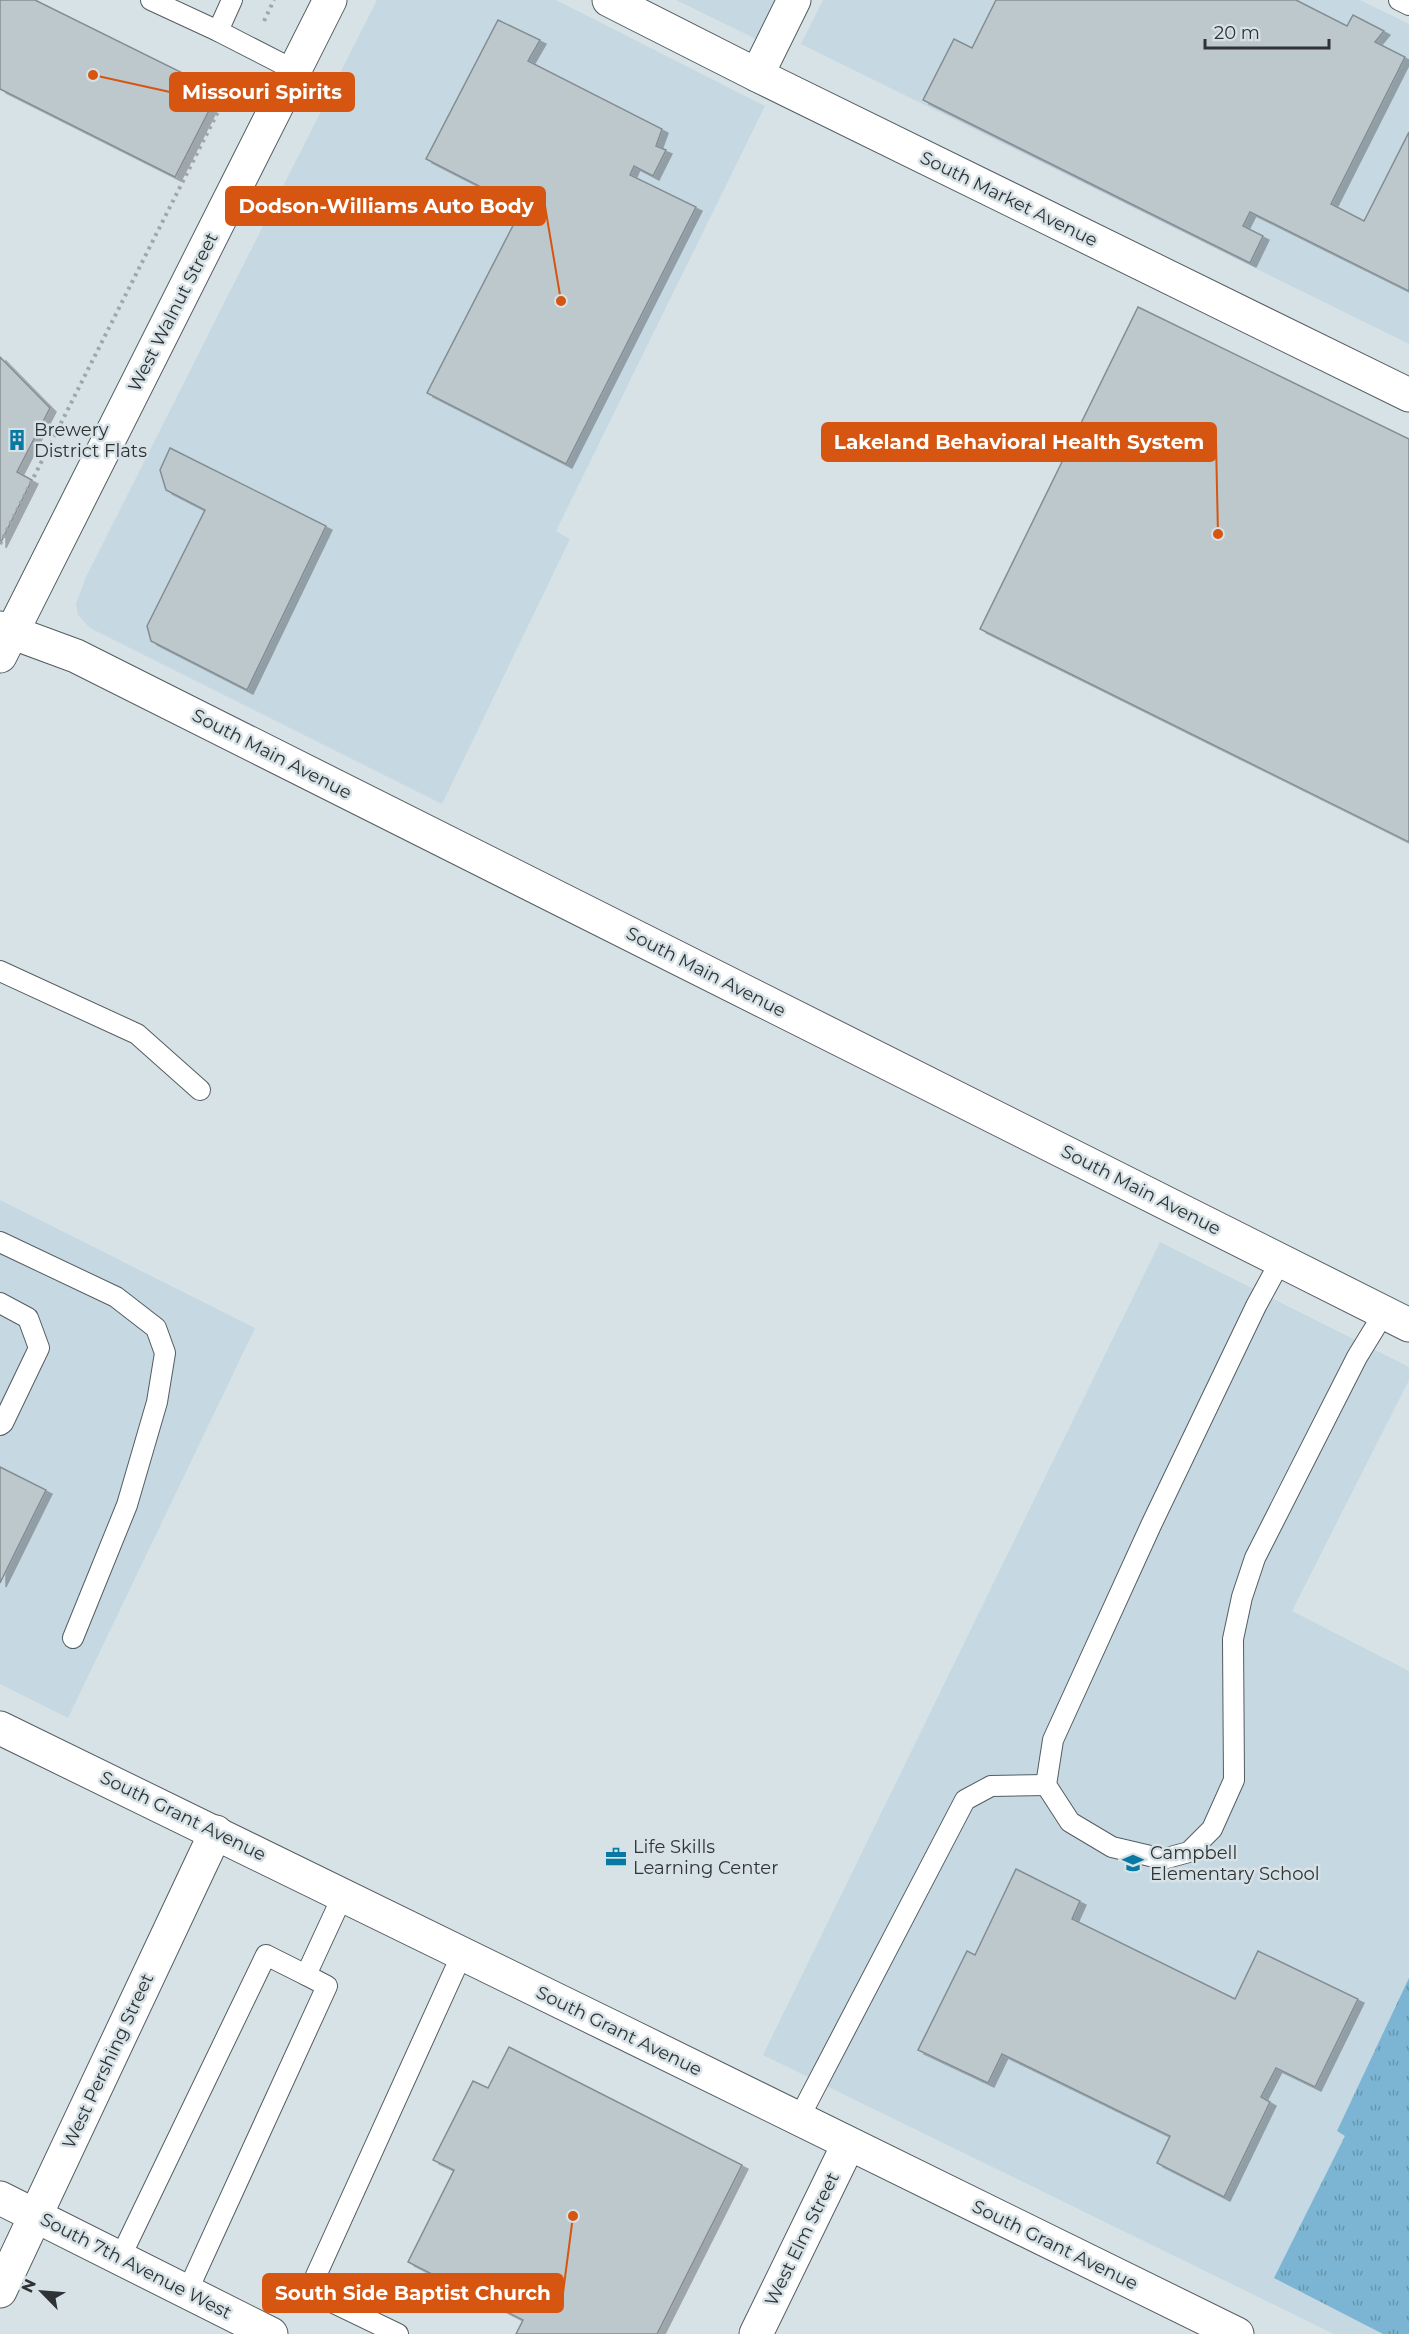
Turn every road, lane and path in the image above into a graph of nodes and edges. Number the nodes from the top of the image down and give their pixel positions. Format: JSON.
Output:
{"nodes":[{"id":1,"x":151,"y":0,"type":"edge"},
{"id":2,"x":232,"y":0,"type":"edge"},
{"id":3,"x":274,"y":0,"type":"edge"},
{"id":4,"x":330,"y":0,"type":"edge"},
{"id":5,"x":609,"y":0,"type":"edge"},
{"id":6,"x":794,"y":0,"type":"edge"},
{"id":7,"x":1399,"y":0,"type":"edge"},
{"id":8,"x":1409,"y":5,"type":"edge"},
{"id":9,"x":218,"y":31,"type":"junction"},
{"id":10,"x":251,"y":47,"type":"junction"},
{"id":11,"x":294,"y":70,"type":"junction"},
{"id":12,"x":757,"y":75,"type":"junction"},
{"id":13,"x":1409,"y":395,"type":"edge"},
{"id":14,"x":0,"y":544,"type":"edge"},
{"id":15,"x":4,"y":639,"type":"edge"},
{"id":16,"x":0,"y":971,"type":"edge"},
{"id":17,"x":200,"y":1090,"type":"dead end"},
{"id":18,"x":0,"y":1242,"type":"edge"},
{"id":19,"x":1281,"y":1260,"type":"junction"},
{"id":20,"x":0,"y":1303,"type":"edge"},
{"id":21,"x":1397,"y":1319,"type":"edge"},
{"id":22,"x":0,"y":1425,"type":"edge"},
{"id":23,"x":73,"y":1638,"type":"dead end"},
{"id":24,"x":0,"y":1728,"type":"edge"},
{"id":25,"x":1046,"y":1785,"type":"junction"},
{"id":26,"x":216,"y":1832,"type":"junction"},
{"id":27,"x":344,"y":1895,"type":"junction"},
{"id":28,"x":462,"y":1954,"type":"junction"},
{"id":29,"x":306,"y":1975,"type":"junction"},
{"id":30,"x":798,"y":2120,"type":"junction"},
{"id":31,"x":848,"y":2145,"type":"junction"},
{"id":32,"x":0,"y":2198,"type":"edge"},
{"id":33,"x":36,"y":2216,"type":"junction"},
{"id":34,"x":120,"y":2258,"type":"junction"},
{"id":35,"x":0,"y":2291,"type":"edge"},
{"id":36,"x":187,"y":2292,"type":"junction"},
{"id":37,"x":271,"y":2334,"type":"edge"},
{"id":38,"x":398,"y":2334,"type":"edge"},
{"id":39,"x":756,"y":2334,"type":"edge"},
{"id":40,"x":1237,"y":2334,"type":"edge"}],
"edges":[{"from":1,"to":9,"type":"lane"},
{"from":2,"to":9,"type":"lane"},
{"from":3,"to":10,"type":"path"},
{"from":4,"to":11,"type":"street","name":"West Walnut Street"},
{"from":5,"to":12,"type":"street","name":"South Market Avenue"},
{"from":6,"to":12,"type":"street"},
{"from":7,"to":8,"type":"lane"},
{"from":9,"to":10,"type":"lane"},
{"from":10,"to":11,"type":"lane"},
{"from":10,"to":14,"type":"path"},
{"from":11,"to":15,"type":"street","name":"West Walnut Street"},
{"from":12,"to":13,"type":"street","name":"South Market Avenue"},
{"from":15,"to":19,"type":"street","name":"South Main Avenue"},
{"from":16,"to":17,"type":"lane"},
{"from":18,"to":23,"type":"lane"},
{"from":19,"to":21,"type":"street","name":"South Main Avenue"},
{"from":19,"to":25,"type":"lane"},
{"from":20,"to":22,"type":"lane"},
{"from":21,"to":25,"type":"lane"},
{"from":24,"to":26,"type":"street","name":"South Grant Avenue"},
{"from":25,"to":30,"type":"lane"},
{"from":26,"to":27,"type":"street","name":"South Grant Avenue"},
{"from":26,"to":33,"type":"street","name":"West Pershing Street"},
{"from":27,"to":28,"type":"street","name":"South Grant Avenue"},
{"from":27,"to":29,"type":"lane"},
{"from":28,"to":30,"type":"street","name":"South Grant Avenue"},
{"from":28,"to":38,"type":"lane"},
{"from":29,"to":34,"type":"lane"},
{"from":29,"to":36,"type":"lane"},
{"from":30,"to":31,"type":"street","name":"South Grant Avenue"},
{"from":31,"to":39,"type":"street","name":"West Elm Street"},
{"from":31,"to":40,"type":"street","name":"South Grant Avenue"},
{"from":32,"to":33,"type":"street","name":"South 7th Avenue West"},
{"from":33,"to":34,"type":"street","name":"South 7th Avenue West"},
{"from":33,"to":35,"type":"street","name":"West Pershing Street"},
{"from":34,"to":36,"type":"street","name":"South 7th Avenue West"},
{"from":36,"to":37,"type":"street","name":"South 7th Avenue West"}]}
